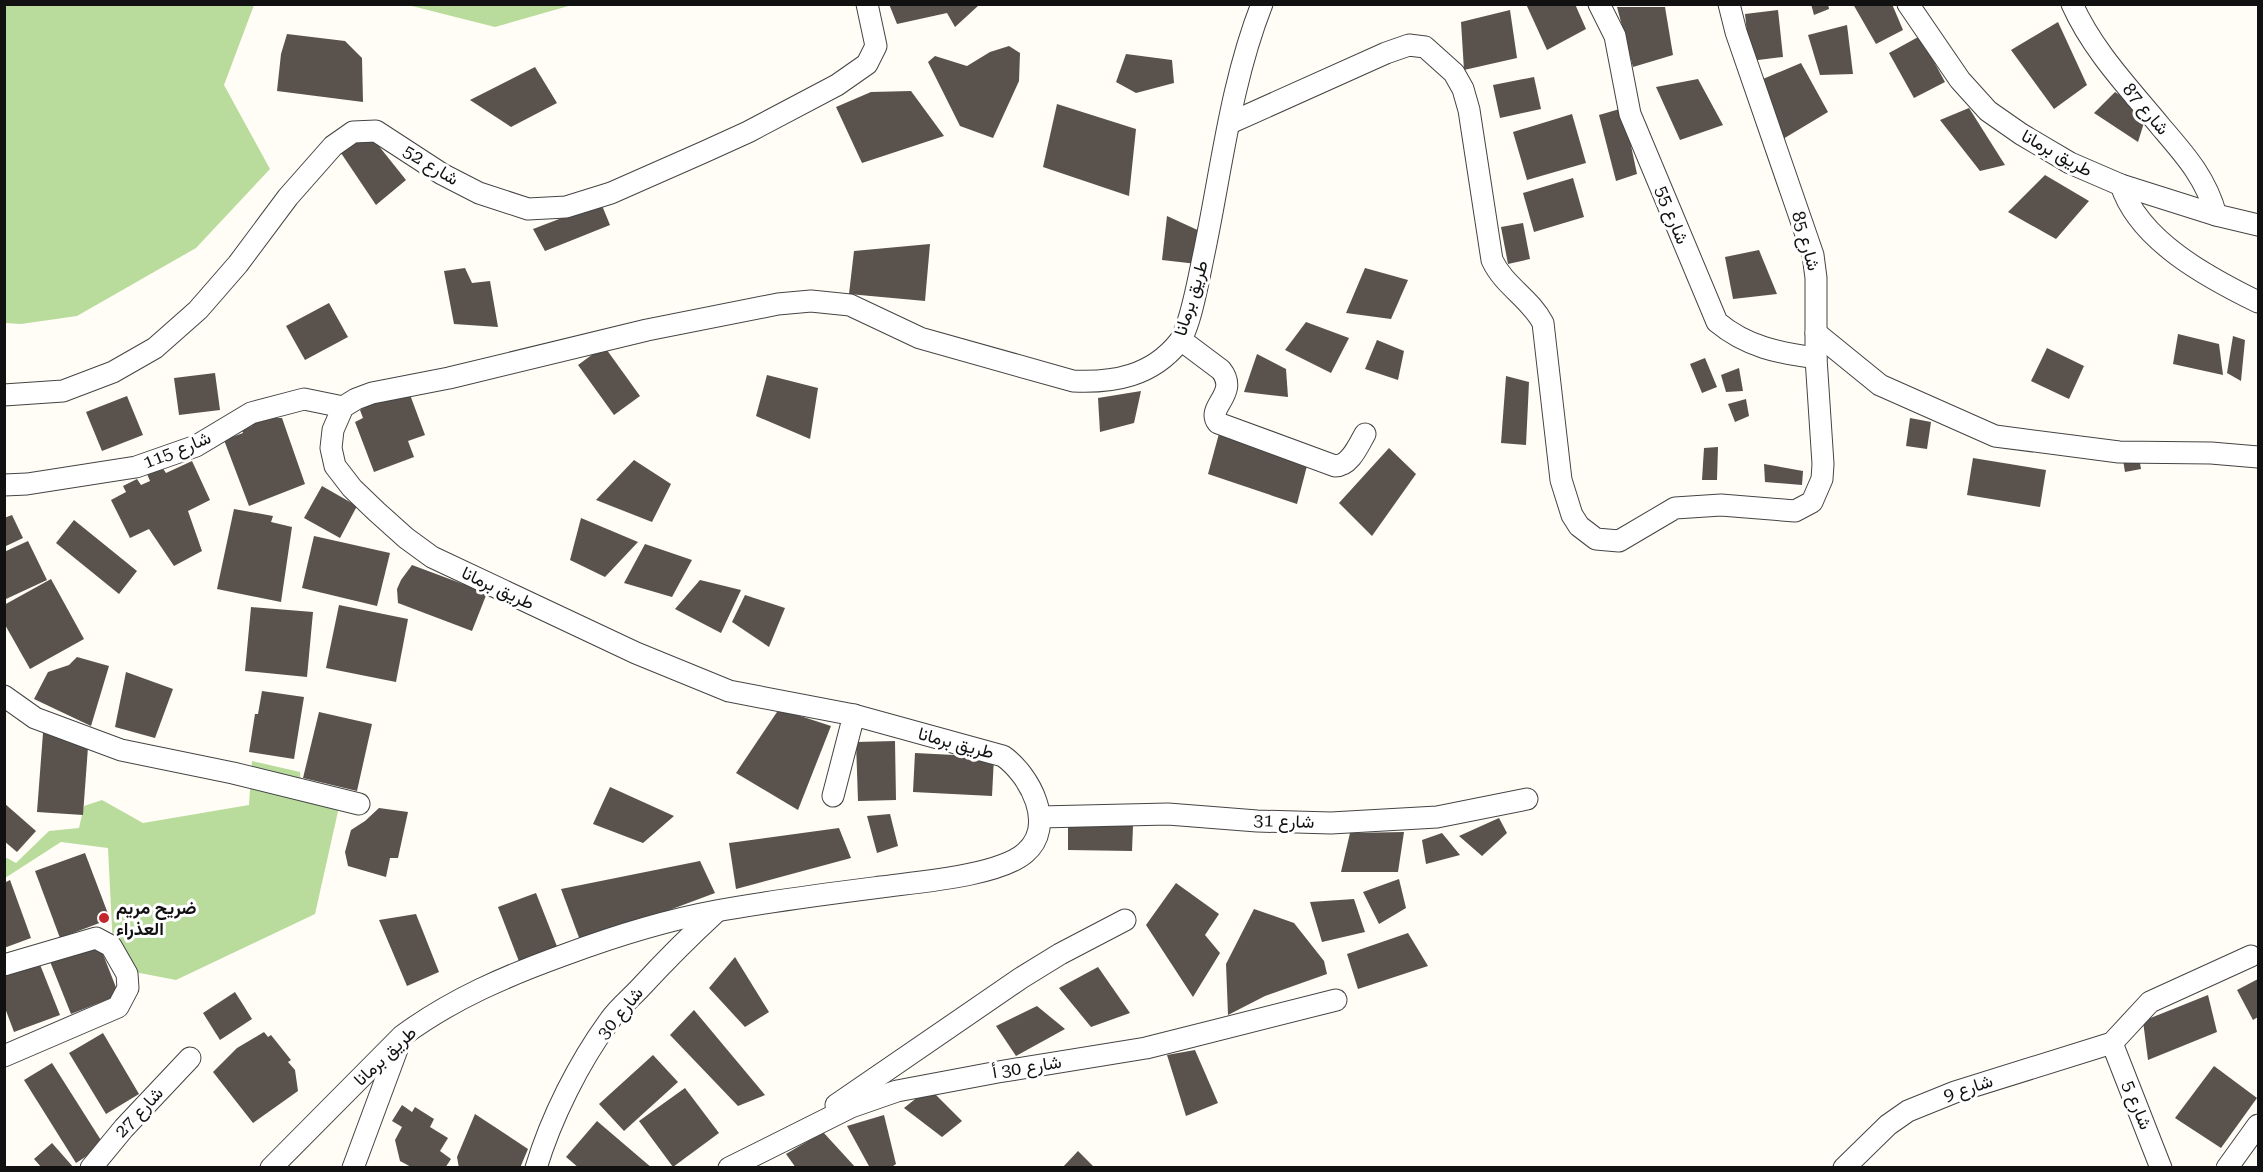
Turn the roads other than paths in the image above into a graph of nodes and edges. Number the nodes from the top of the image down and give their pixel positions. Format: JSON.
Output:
{"nodes":[{"id":1,"x":867,"y":4,"type":"edge"},
{"id":2,"x":1262,"y":4,"type":"edge"},
{"id":3,"x":1599,"y":4,"type":"edge"},
{"id":4,"x":1729,"y":4,"type":"edge"},
{"id":5,"x":1908,"y":4,"type":"edge"},
{"id":6,"x":2072,"y":4,"type":"edge"},
{"id":7,"x":1230,"y":123,"type":"junction"},
{"id":8,"x":2121,"y":185,"type":"junction"},
{"id":9,"x":2216,"y":215,"type":"junction"},
{"id":10,"x":2259,"y":225,"type":"edge"},
{"id":11,"x":2259,"y":302,"type":"edge"},
{"id":12,"x":1816,"y":333,"type":"junction"},
{"id":13,"x":1181,"y":339,"type":"junction"},
{"id":14,"x":1816,"y":358,"type":"junction"},
{"id":15,"x":4,"y":394,"type":"edge"},
{"id":16,"x":343,"y":407,"type":"junction"},
{"id":17,"x":1365,"y":434,"type":"dead end"},
{"id":18,"x":2259,"y":457,"type":"edge"},
{"id":19,"x":4,"y":485,"type":"edge"},
{"id":20,"x":4,"y":696,"type":"edge"},
{"id":21,"x":854,"y":715,"type":"junction"},
{"id":22,"x":833,"y":796,"type":"dead end"},
{"id":23,"x":1527,"y":799,"type":"dead end"},
{"id":24,"x":359,"y":804,"type":"dead end"},
{"id":25,"x":1040,"y":816,"type":"junction"},
{"id":26,"x":716,"y":911,"type":"junction"},
{"id":27,"x":1125,"y":920,"type":"dead end"},
{"id":28,"x":2251,"y":956,"type":"dead end"},
{"id":29,"x":4,"y":965,"type":"edge"},
{"id":30,"x":1336,"y":1000,"type":"dead end"},
{"id":31,"x":402,"y":1036,"type":"junction"},
{"id":32,"x":2112,"y":1042,"type":"junction"},
{"id":33,"x":4,"y":1056,"type":"edge"},
{"id":34,"x":190,"y":1058,"type":"dead end"},
{"id":35,"x":2259,"y":1125,"type":"edge"},
{"id":36,"x":793,"y":1134,"type":"junction"},
{"id":37,"x":91,"y":1167,"type":"edge"},
{"id":38,"x":271,"y":1167,"type":"edge"},
{"id":39,"x":353,"y":1167,"type":"edge"},
{"id":40,"x":536,"y":1167,"type":"edge"},
{"id":41,"x":729,"y":1167,"type":"edge"},
{"id":42,"x":1845,"y":1167,"type":"edge"},
{"id":43,"x":2162,"y":1167,"type":"edge"},
{"id":44,"x":2226,"y":1167,"type":"edge"}],
"edges":[{"from":1,"to":15,"type":"street","name":"شارع 52"},
{"from":2,"to":7,"type":"street","name":"طريق برمانا"},
{"from":3,"to":14,"type":"street","name":"شارع 55"},
{"from":4,"to":12,"type":"street","name":"شارع 85"},
{"from":5,"to":8,"type":"street","name":"طريق برمانا"},
{"from":6,"to":9,"type":"street","name":"شارع 87"},
{"from":7,"to":13,"type":"street","name":"طريق برمانا"},
{"from":7,"to":14,"type":"street","name":"شارع 85"},
{"from":8,"to":9,"type":"street","name":"طريق برمانا"},
{"from":8,"to":11,"type":"street"},
{"from":9,"to":10,"type":"street","name":"طريق برمانا"},
{"from":12,"to":14,"type":"street","name":"شارع 85"},
{"from":12,"to":18,"type":"street"},
{"from":13,"to":16,"type":"street","name":"طريق برمانا"},
{"from":13,"to":17,"type":"street"},
{"from":16,"to":19,"type":"street","name":"شارع 115"},
{"from":16,"to":21,"type":"street","name":"طريق برمانا"},
{"from":20,"to":24,"type":"street"},
{"from":21,"to":22,"type":"street"},
{"from":21,"to":25,"type":"street","name":"طريق برمانا"},
{"from":23,"to":25,"type":"street","name":"شارع 31"},
{"from":25,"to":26,"type":"street","name":"طريق برمانا"},
{"from":26,"to":31,"type":"street","name":"طريق برمانا"},
{"from":26,"to":40,"type":"street","name":"شارع 30"},
{"from":27,"to":36,"type":"street"},
{"from":28,"to":32,"type":"street"},
{"from":29,"to":33,"type":"street"},
{"from":30,"to":36,"type":"street","name":"شارع 30 أ"},
{"from":31,"to":38,"type":"street","name":"طريق برمانا"},
{"from":31,"to":39,"type":"street"},
{"from":32,"to":42,"type":"street","name":"شارع 9"},
{"from":32,"to":43,"type":"street","name":"شارع 5"},
{"from":34,"to":37,"type":"street","name":"شارع 27"},
{"from":35,"to":44,"type":"street"},
{"from":36,"to":41,"type":"street","name":"شارع 30 أ"}]}
